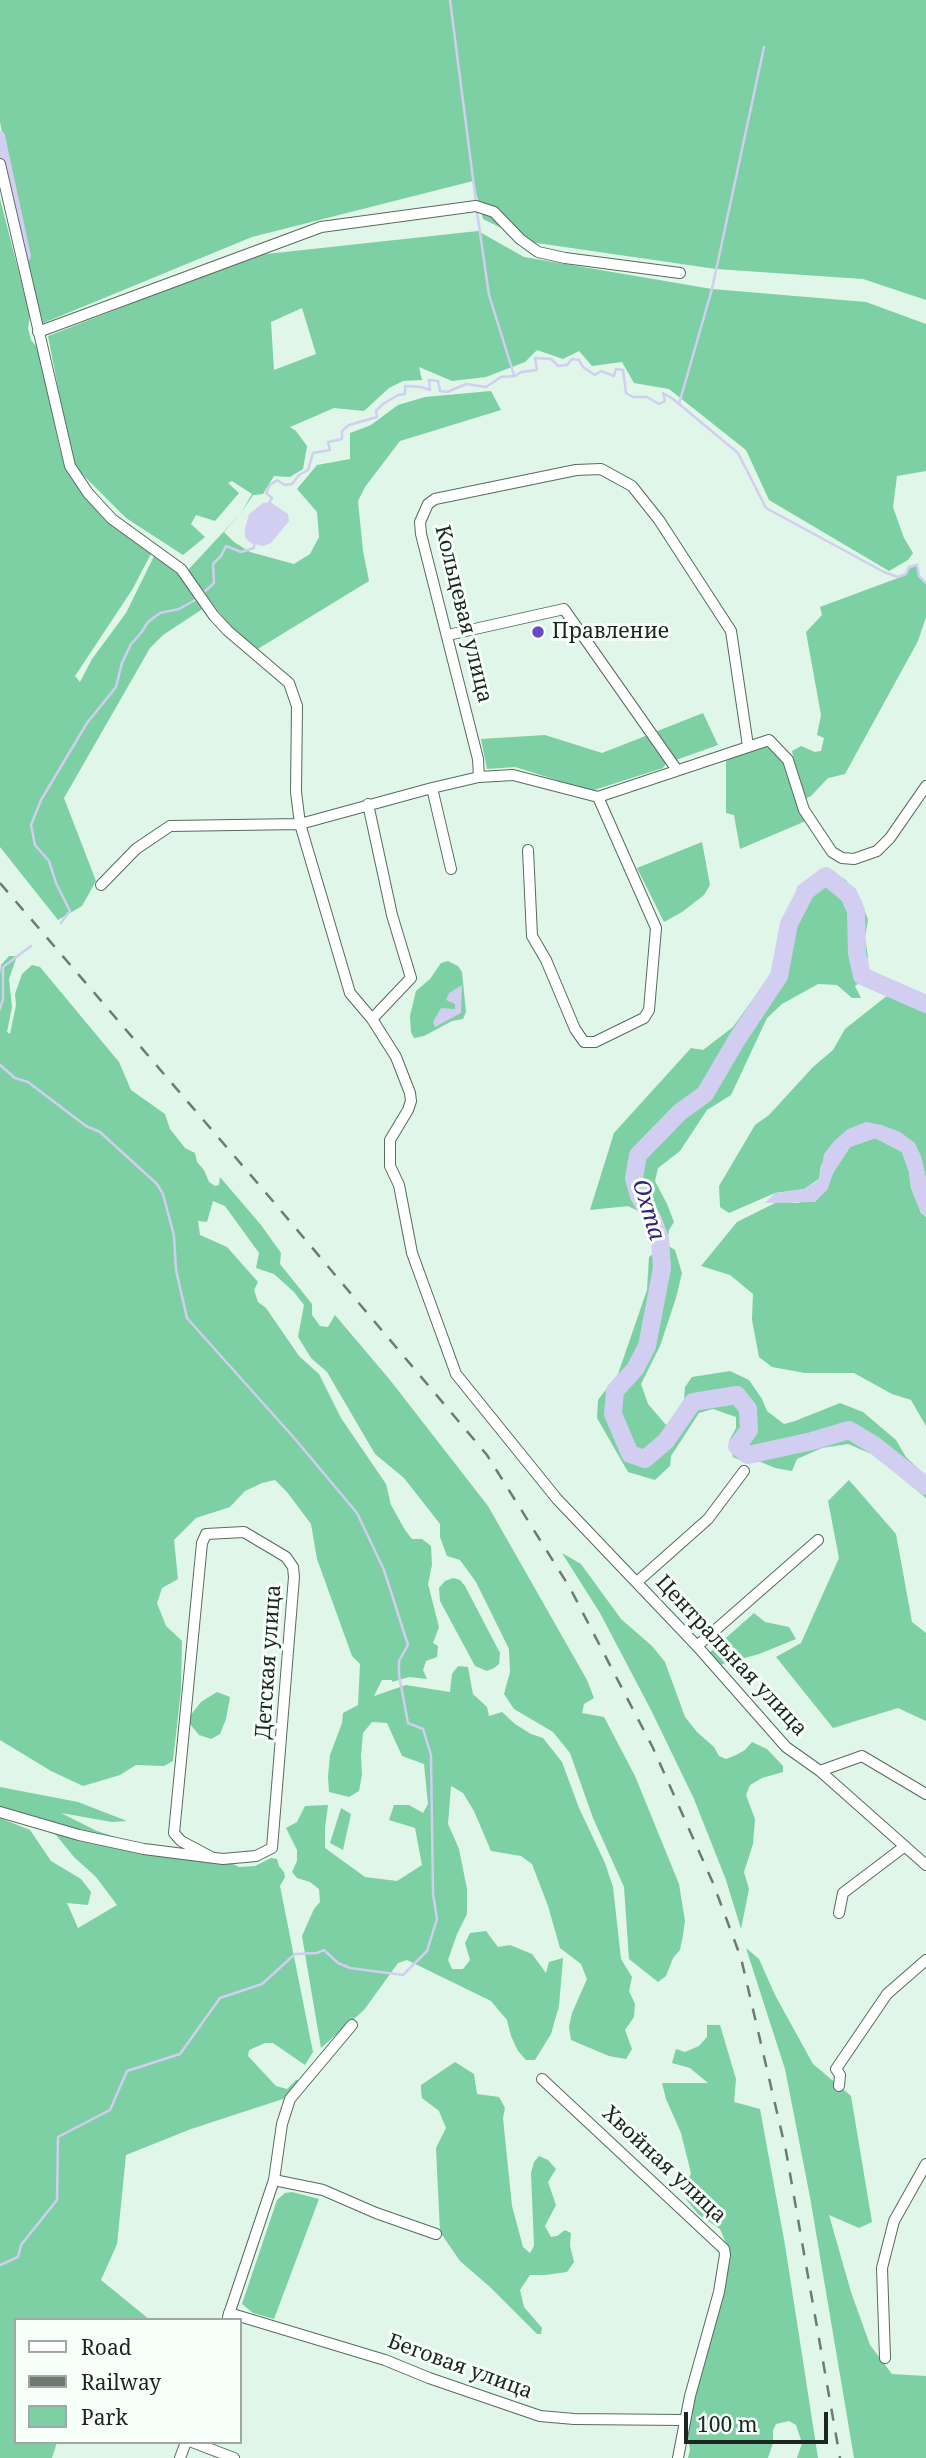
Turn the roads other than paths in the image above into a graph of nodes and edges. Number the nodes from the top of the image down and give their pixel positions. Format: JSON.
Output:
{"nodes":[{"id":1,"x":0,"y":164,"type":"edge"},
{"id":2,"x":680,"y":273,"type":"dead end"},
{"id":3,"x":38,"y":331,"type":"junction"},
{"id":4,"x":448,"y":635,"type":"junction"},
{"id":5,"x":748,"y":746,"type":"junction"},
{"id":6,"x":677,"y":770,"type":"junction"},
{"id":7,"x":479,"y":777,"type":"junction"},
{"id":8,"x":926,"y":786,"type":"edge"},
{"id":9,"x":432,"y":788,"type":"junction"},
{"id":10,"x":598,"y":797,"type":"junction"},
{"id":11,"x":368,"y":804,"type":"junction"},
{"id":12,"x":300,"y":824,"type":"junction"},
{"id":13,"x":528,"y":850,"type":"dead end"},
{"id":14,"x":451,"y":869,"type":"dead end"},
{"id":15,"x":101,"y":885,"type":"dead end"},
{"id":16,"x":372,"y":1019,"type":"junction"},
{"id":17,"x":744,"y":1471,"type":"dead end"},
{"id":18,"x":818,"y":1540,"type":"dead end"},
{"id":19,"x":637,"y":1582,"type":"junction"},
{"id":20,"x":697,"y":1646,"type":"junction"},
{"id":21,"x":820,"y":1771,"type":"junction"},
{"id":22,"x":926,"y":1794,"type":"edge"},
{"id":23,"x":0,"y":1812,"type":"edge"},
{"id":24,"x":905,"y":1846,"type":"junction"},
{"id":25,"x":211,"y":1857,"type":"junction"},
{"id":26,"x":926,"y":1864,"type":"edge"},
{"id":27,"x":839,"y":1913,"type":"dead end"},
{"id":28,"x":926,"y":1961,"type":"edge"},
{"id":29,"x":352,"y":2025,"type":"dead end"},
{"id":30,"x":542,"y":2079,"type":"dead end"},
{"id":31,"x":839,"y":2086,"type":"dead end"},
{"id":32,"x":926,"y":2164,"type":"edge"},
{"id":33,"x":274,"y":2180,"type":"junction"},
{"id":34,"x":436,"y":2234,"type":"dead end"},
{"id":35,"x":228,"y":2316,"type":"edge"},
{"id":36,"x":242,"y":2320,"type":"edge"},
{"id":37,"x":885,"y":2358,"type":"dead end"},
{"id":38,"x":684,"y":2420,"type":"junction"},
{"id":39,"x":197,"y":2444,"type":"edge"},
{"id":40,"x":234,"y":2458,"type":"edge"},
{"id":41,"x":677,"y":2458,"type":"edge"}],
"edges":[{"from":1,"to":3,"type":"street"},
{"from":2,"to":3,"type":"street"},
{"from":3,"to":12,"type":"street"},
{"from":4,"to":5,"type":"street","name":"Кольцевая улица"},
{"from":4,"to":6,"type":"street"},
{"from":4,"to":7,"type":"street","name":"Кольцевая улица"},
{"from":5,"to":6,"type":"street"},
{"from":5,"to":8,"type":"street"},
{"from":6,"to":10,"type":"street"},
{"from":7,"to":9,"type":"street"},
{"from":7,"to":10,"type":"street"},
{"from":9,"to":11,"type":"street"},
{"from":9,"to":14,"type":"street"},
{"from":10,"to":13,"type":"street"},
{"from":11,"to":12,"type":"street"},
{"from":11,"to":16,"type":"street"},
{"from":12,"to":15,"type":"street"},
{"from":12,"to":16,"type":"street"},
{"from":16,"to":19,"type":"street","name":"Центральная улица"},
{"from":17,"to":19,"type":"street"},
{"from":18,"to":20,"type":"street"},
{"from":19,"to":20,"type":"street","name":"Центральная улица"},
{"from":20,"to":21,"type":"street","name":"Центральная улица"},
{"from":21,"to":22,"type":"street"},
{"from":21,"to":24,"type":"street","name":"Центральная улица"},
{"from":23,"to":25,"type":"street"},
{"from":24,"to":26,"type":"street","name":"Центральная улица"},
{"from":24,"to":27,"type":"street"},
{"from":25,"to":25,"type":"street","name":"Детская улица"},
{"from":28,"to":31,"type":"street"},
{"from":29,"to":33,"type":"street"},
{"from":30,"to":38,"type":"street","name":"Хвойная улица"},
{"from":32,"to":37,"type":"street"},
{"from":33,"to":34,"type":"street"},
{"from":33,"to":35,"type":"street"},
{"from":36,"to":38,"type":"street","name":"Беговая улица"},
{"from":38,"to":41,"type":"street","name":"Хвойная улица"},
{"from":39,"to":40,"type":"street"}]}
